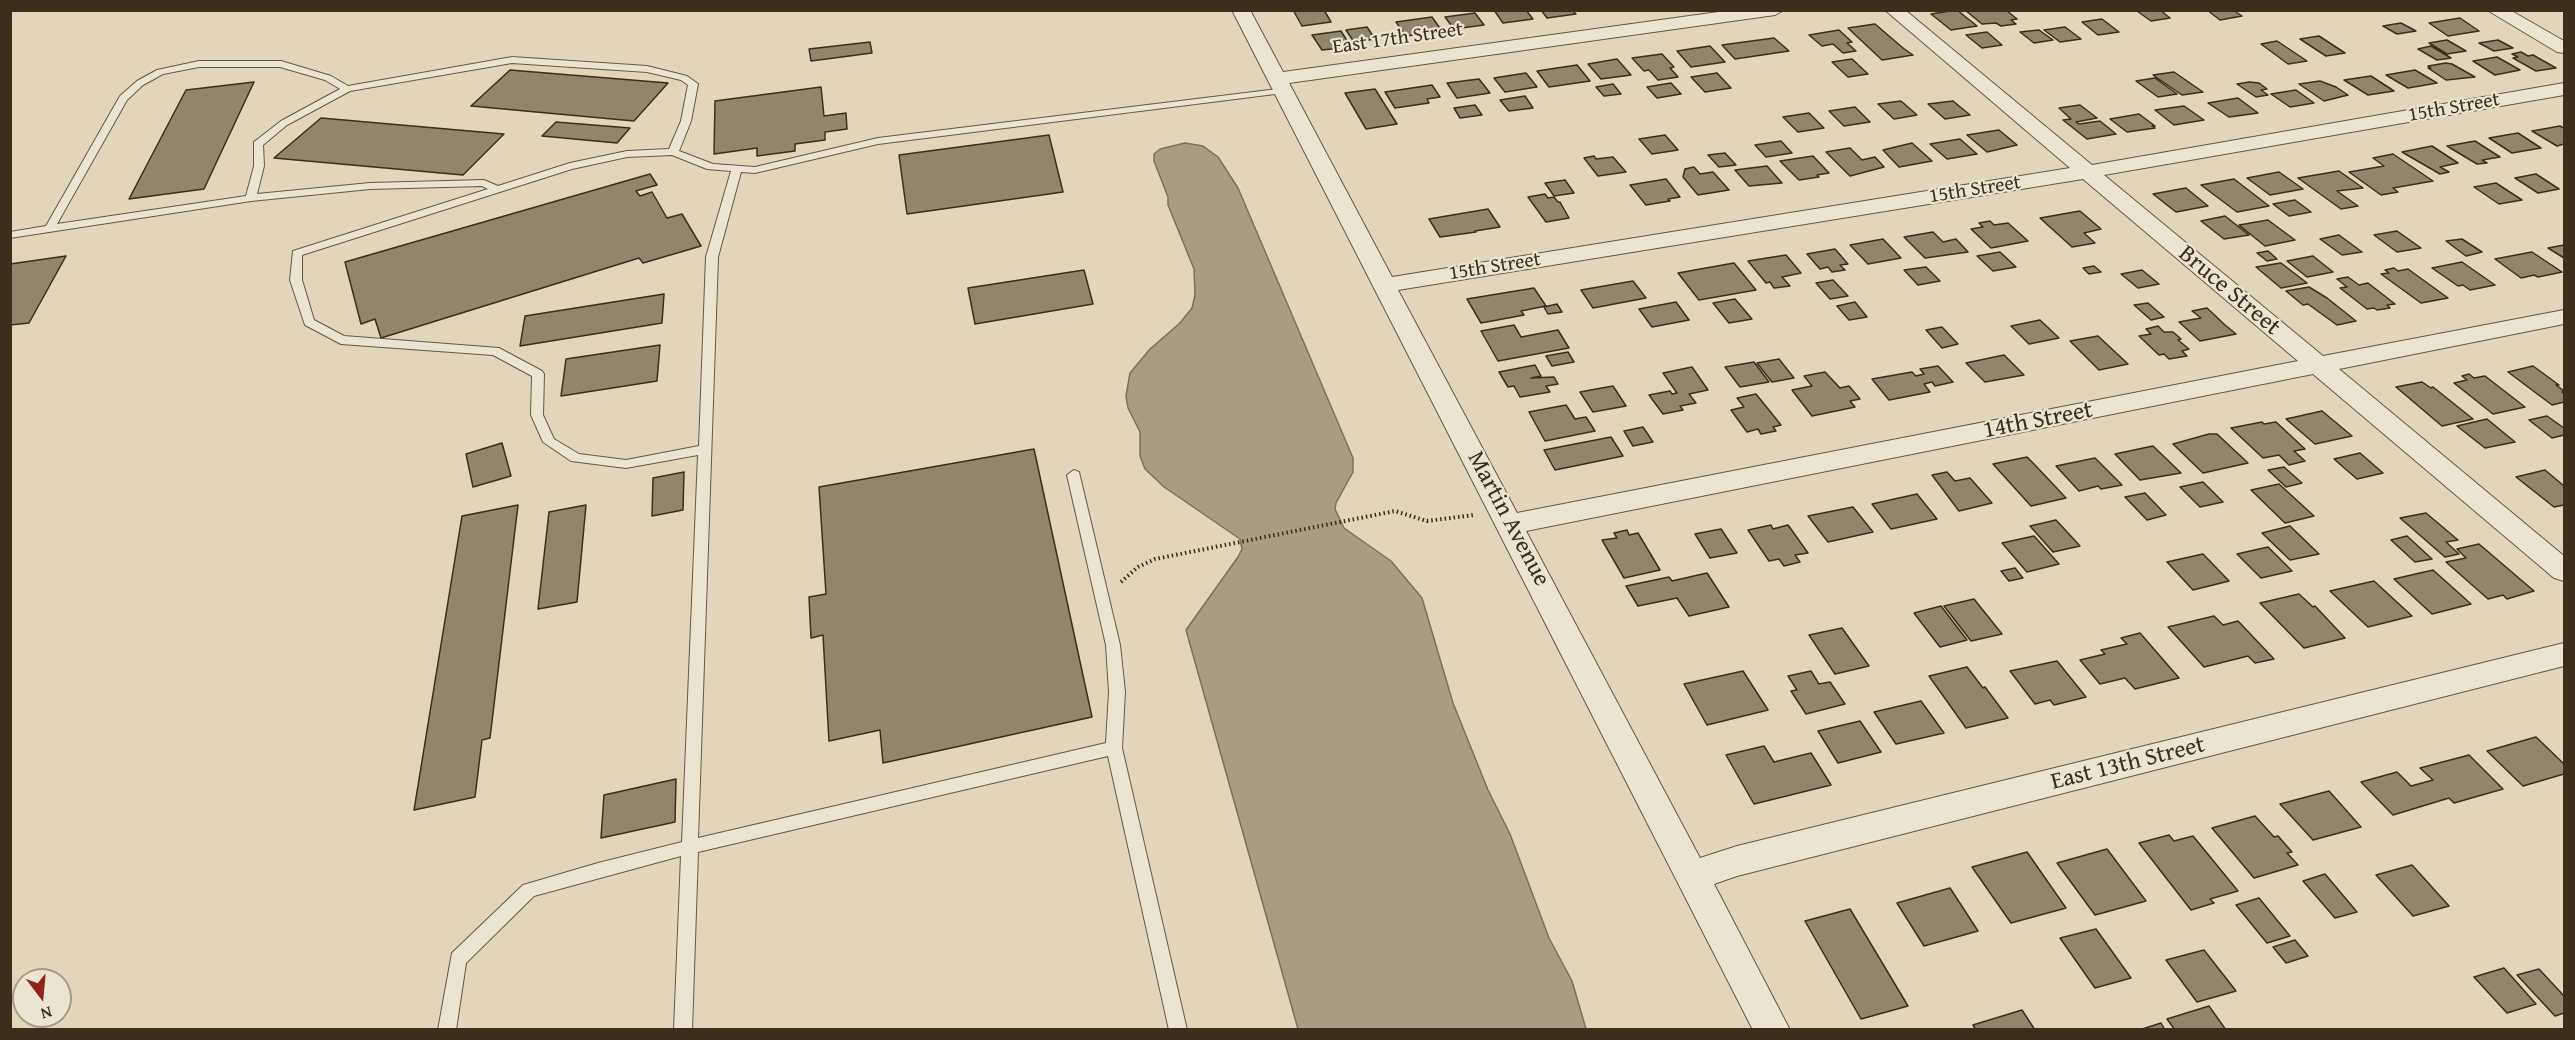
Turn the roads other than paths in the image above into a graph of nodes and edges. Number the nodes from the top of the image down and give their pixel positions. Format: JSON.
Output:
{"nodes":[{"id":1,"x":1240,"y":10,"type":"edge"},
{"id":2,"x":1775,"y":10,"type":"edge"},
{"id":3,"x":1894,"y":10,"type":"edge"},
{"id":4,"x":2496,"y":10,"type":"edge"},
{"id":5,"x":2565,"y":48,"type":"edge"},
{"id":6,"x":1280,"y":84,"type":"junction"},
{"id":7,"x":346,"y":89,"type":"junction"},
{"id":8,"x":2565,"y":89,"type":"edge"},
{"id":9,"x":673,"y":152,"type":"junction"},
{"id":10,"x":737,"y":169,"type":"junction"},
{"id":11,"x":2087,"y":172,"type":"junction"},
{"id":12,"x":499,"y":189,"type":"junction"},
{"id":13,"x":251,"y":198,"type":"junction"},
{"id":14,"x":50,"y":228,"type":"junction"},
{"id":15,"x":10,"y":235,"type":"edge"},
{"id":16,"x":1385,"y":285,"type":"junction"},
{"id":17,"x":2565,"y":317,"type":"edge"},
{"id":18,"x":2319,"y":366,"type":"junction"},
{"id":19,"x":704,"y":449,"type":"junction"},
{"id":20,"x":1074,"y":475,"type":"dead end"},
{"id":21,"x":1505,"y":513,"type":"junction"},
{"id":22,"x":2565,"y":571,"type":"edge"},
{"id":23,"x":2565,"y":655,"type":"edge"},
{"id":24,"x":1114,"y":748,"type":"junction"},
{"id":25,"x":690,"y":848,"type":"junction"},
{"id":26,"x":1692,"y":876,"type":"junction"},
{"id":27,"x":447,"y":1029,"type":"edge"},
{"id":28,"x":683,"y":1029,"type":"edge"},
{"id":29,"x":1178,"y":1029,"type":"edge"},
{"id":30,"x":1772,"y":1029,"type":"edge"}],
"edges":[{"from":1,"to":6,"type":"street","name":"Martin Avenue"},
{"from":2,"to":6,"type":"street","name":"East 17th Street"},
{"from":3,"to":11,"type":"street","name":"Bruce Street"},
{"from":4,"to":5,"type":"street"},
{"from":6,"to":10,"type":"lane"},
{"from":6,"to":16,"type":"street","name":"Martin Avenue"},
{"from":7,"to":9,"type":"lane"},
{"from":7,"to":13,"type":"lane"},
{"from":7,"to":14,"type":"lane"},
{"from":8,"to":11,"type":"street","name":"15th Street"},
{"from":9,"to":10,"type":"lane"},
{"from":9,"to":12,"type":"lane"},
{"from":10,"to":19,"type":"lane"},
{"from":11,"to":16,"type":"street","name":"15th Street"},
{"from":11,"to":18,"type":"street","name":"Bruce Street"},
{"from":12,"to":13,"type":"lane"},
{"from":12,"to":19,"type":"lane"},
{"from":13,"to":14,"type":"lane"},
{"from":14,"to":15,"type":"lane"},
{"from":16,"to":21,"type":"street","name":"Martin Avenue"},
{"from":17,"to":18,"type":"street","name":"14th Street"},
{"from":18,"to":21,"type":"street","name":"14th Street"},
{"from":18,"to":22,"type":"street","name":"Bruce Street"},
{"from":19,"to":25,"type":"lane"},
{"from":20,"to":24,"type":"lane"},
{"from":21,"to":26,"type":"street","name":"Martin Avenue"},
{"from":23,"to":26,"type":"street","name":"East 13th Street"},
{"from":24,"to":25,"type":"lane"},
{"from":24,"to":29,"type":"lane"},
{"from":25,"to":27,"type":"lane"},
{"from":25,"to":28,"type":"lane"},
{"from":26,"to":30,"type":"street","name":"Martin Avenue"}]}
